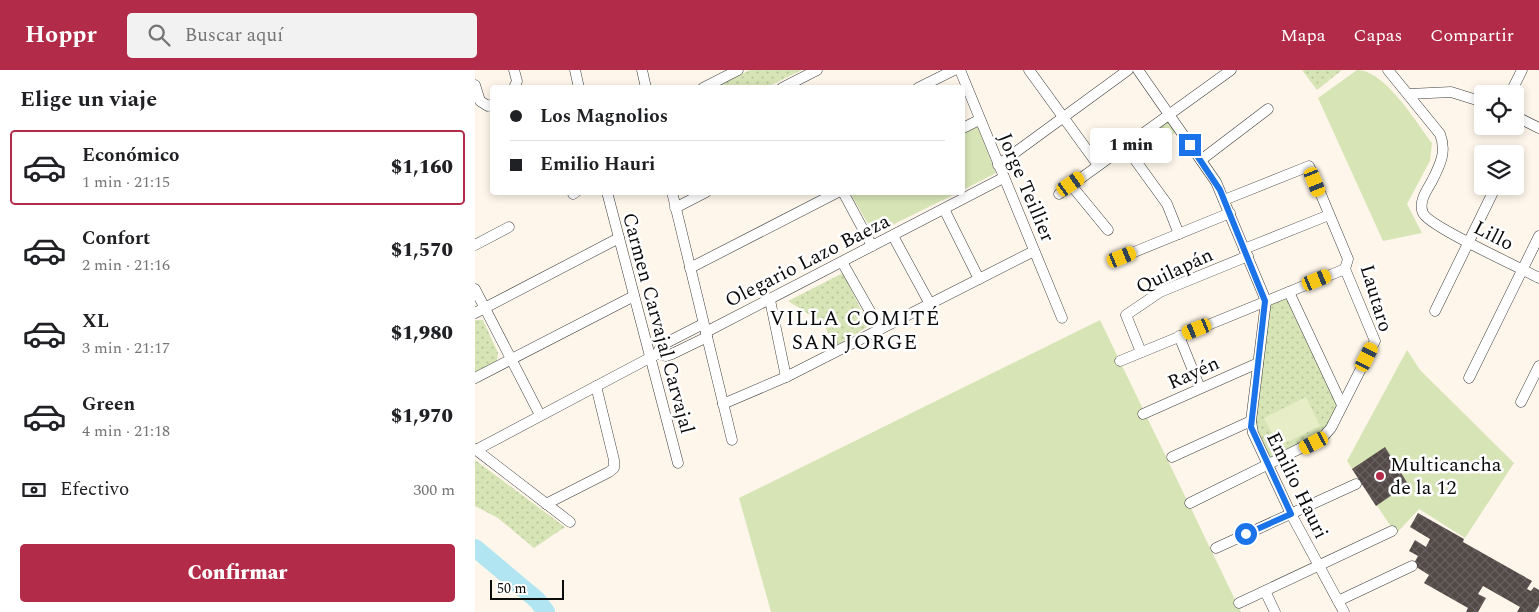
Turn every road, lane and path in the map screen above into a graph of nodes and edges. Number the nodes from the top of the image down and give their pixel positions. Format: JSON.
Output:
{"nodes":[{"id":1,"x":515,"y":70,"type":"edge"},
{"id":2,"x":575,"y":70,"type":"edge"},
{"id":3,"x":642,"y":70,"type":"edge"},
{"id":4,"x":739,"y":70,"type":"edge"},
{"id":5,"x":817,"y":70,"type":"edge"},
{"id":6,"x":953,"y":70,"type":"edge"},
{"id":7,"x":960,"y":70,"type":"edge"},
{"id":8,"x":1029,"y":70,"type":"edge"},
{"id":9,"x":1128,"y":70,"type":"edge"},
{"id":10,"x":1138,"y":70,"type":"edge"},
{"id":11,"x":1231,"y":70,"type":"edge"},
{"id":12,"x":1388,"y":70,"type":"edge"},
{"id":13,"x":1522,"y":70,"type":"edge"},
{"id":14,"x":475,"y":85,"type":"edge"},
{"id":15,"x":515,"y":85,"type":"edge"},
{"id":16,"x":578,"y":85,"type":"edge"},
{"id":17,"x":645,"y":85,"type":"edge"},
{"id":18,"x":709,"y":85,"type":"edge"},
{"id":19,"x":788,"y":85,"type":"edge"},
{"id":20,"x":924,"y":85,"type":"edge"},
{"id":21,"x":1514,"y":85,"type":"edge"},
{"id":22,"x":1409,"y":94,"type":"junction"},
{"id":23,"x":1474,"y":99,"type":"edge"},
{"id":24,"x":490,"y":105,"type":"edge"},
{"id":25,"x":1268,"y":109,"type":"dead end"},
{"id":26,"x":1169,"y":115,"type":"junction"},
{"id":27,"x":1063,"y":118,"type":"junction"},
{"id":28,"x":979,"y":120,"type":"junction"},
{"id":29,"x":1524,"y":120,"type":"edge"},
{"id":30,"x":965,"y":127,"type":"edge"},
{"id":31,"x":1539,"y":128,"type":"edge"},
{"id":32,"x":1125,"y":146,"type":"junction"},
{"id":33,"x":1201,"y":160,"type":"junction"},
{"id":34,"x":998,"y":165,"type":"junction"},
{"id":35,"x":1098,"y":165,"type":"junction"},
{"id":36,"x":1003,"y":178,"type":"junction"},
{"id":37,"x":1071,"y":184,"type":"junction"},
{"id":38,"x":1059,"y":194,"type":"dead end"},
{"id":39,"x":608,"y":195,"type":"edge"},
{"id":40,"x":673,"y":195,"type":"edge"},
{"id":41,"x":700,"y":195,"type":"edge"},
{"id":42,"x":832,"y":195,"type":"edge"},
{"id":43,"x":845,"y":195,"type":"edge"},
{"id":44,"x":1492,"y":195,"type":"edge"},
{"id":45,"x":1224,"y":200,"type":"junction"},
{"id":46,"x":675,"y":208,"type":"junction"},
{"id":47,"x":944,"y":209,"type":"junction"},
{"id":48,"x":1230,"y":213,"type":"junction"},
{"id":49,"x":1329,"y":215,"type":"junction"},
{"id":50,"x":509,"y":227,"type":"dead end"},
{"id":51,"x":1108,"y":230,"type":"dead end"},
{"id":52,"x":1179,"y":234,"type":"junction"},
{"id":53,"x":893,"y":236,"type":"junction"},
{"id":54,"x":1539,"y":236,"type":"edge"},
{"id":55,"x":619,"y":238,"type":"junction"},
{"id":56,"x":1469,"y":242,"type":"junction"},
{"id":57,"x":475,"y":245,"type":"edge"},
{"id":58,"x":872,"y":246,"type":"junction"},
{"id":59,"x":1034,"y":251,"type":"junction"},
{"id":60,"x":1246,"y":253,"type":"junction"},
{"id":61,"x":1122,"y":257,"type":"dead end"},
{"id":62,"x":842,"y":262,"type":"junction"},
{"id":63,"x":690,"y":268,"type":"junction"},
{"id":64,"x":1345,"y":269,"type":"junction"},
{"id":65,"x":1523,"y":269,"type":"junction"},
{"id":66,"x":1539,"y":278,"type":"edge"},
{"id":67,"x":979,"y":279,"type":"junction"},
{"id":68,"x":475,"y":289,"type":"edge"},
{"id":69,"x":1289,"y":292,"type":"junction"},
{"id":70,"x":634,"y":296,"type":"junction"},
{"id":71,"x":770,"y":300,"type":"junction"},
{"id":72,"x":1265,"y":301,"type":"junction"},
{"id":73,"x":930,"y":304,"type":"junction"},
{"id":74,"x":485,"y":308,"type":"junction"},
{"id":75,"x":1435,"y":311,"type":"dead end"},
{"id":76,"x":475,"y":313,"type":"edge"},
{"id":77,"x":1062,"y":318,"type":"dead end"},
{"id":78,"x":880,"y":329,"type":"junction"},
{"id":79,"x":705,"y":331,"type":"junction"},
{"id":80,"x":1179,"y":336,"type":"junction"},
{"id":81,"x":1141,"y":352,"type":"junction"},
{"id":82,"x":654,"y":356,"type":"junction"},
{"id":83,"x":511,"y":359,"type":"junction"},
{"id":84,"x":1121,"y":361,"type":"dead end"},
{"id":85,"x":1258,"y":362,"type":"junction"},
{"id":86,"x":1539,"y":366,"type":"edge"},
{"id":87,"x":786,"y":377,"type":"junction"},
{"id":88,"x":475,"y":378,"type":"edge"},
{"id":89,"x":1469,"y":378,"type":"dead end"},
{"id":90,"x":596,"y":386,"type":"junction"},
{"id":91,"x":1201,"y":388,"type":"junction"},
{"id":92,"x":1521,"y":402,"type":"dead end"},
{"id":93,"x":723,"y":404,"type":"junction"},
{"id":94,"x":1342,"y":406,"type":"junction"},
{"id":95,"x":1143,"y":414,"type":"dead end"},
{"id":96,"x":540,"y":415,"type":"junction"},
{"id":97,"x":1251,"y":420,"type":"junction"},
{"id":98,"x":732,"y":440,"type":"dead end"},
{"id":99,"x":476,"y":449,"type":"edge"},
{"id":100,"x":1171,"y":457,"type":"dead end"},
{"id":101,"x":678,"y":462,"type":"dead end"},
{"id":102,"x":1268,"y":466,"type":"junction"},
{"id":103,"x":1356,"y":484,"type":"dead end"},
{"id":104,"x":546,"y":504,"type":"junction"},
{"id":105,"x":1190,"y":504,"type":"dead end"},
{"id":106,"x":1291,"y":514,"type":"junction"},
{"id":107,"x":570,"y":522,"type":"dead end"},
{"id":108,"x":1391,"y":530,"type":"dead end"},
{"id":109,"x":1216,"y":548,"type":"dead end"},
{"id":110,"x":1319,"y":565,"type":"junction"},
{"id":111,"x":1412,"y":566,"type":"dead end"},
{"id":112,"x":1265,"y":591,"type":"junction"},
{"id":113,"x":1338,"y":601,"type":"junction"},
{"id":114,"x":1239,"y":603,"type":"dead end"},
{"id":115,"x":1275,"y":612,"type":"edge"},
{"id":116,"x":1344,"y":612,"type":"edge"}],
"edges":[{"from":1,"to":15,"type":"street"},
{"from":2,"to":16,"type":"street"},
{"from":3,"to":17,"type":"street"},
{"from":4,"to":18,"type":"street"},
{"from":5,"to":19,"type":"street"},
{"from":6,"to":20,"type":"street"},
{"from":7,"to":28,"type":"street","name":"Jorge Teillier"},
{"from":8,"to":27,"type":"street"},
{"from":9,"to":27,"type":"street"},
{"from":10,"to":26,"type":"street","name":"Emilio Hauri"},
{"from":11,"to":26,"type":"street"},
{"from":12,"to":22,"type":"street"},
{"from":13,"to":21,"type":"street"},
{"from":14,"to":24,"type":"street"},
{"from":22,"to":23,"type":"street"},
{"from":22,"to":56,"type":"street","name":"Lillo"},
{"from":25,"to":33,"type":"street"},
{"from":26,"to":32,"type":"street"},
{"from":26,"to":33,"type":"street","name":"Emilio Hauri"},
{"from":27,"to":34,"type":"street"},
{"from":27,"to":35,"type":"street"},
{"from":28,"to":30,"type":"street"},
{"from":28,"to":34,"type":"street","name":"Jorge Teillier"},
{"from":29,"to":31,"type":"street"},
{"from":32,"to":35,"type":"street"},
{"from":32,"to":52,"type":"street"},
{"from":33,"to":45,"type":"street","name":"Emilio Hauri"},
{"from":34,"to":36,"type":"street","name":"Jorge Teillier"},
{"from":35,"to":37,"type":"street"},
{"from":36,"to":47,"type":"street","name":"Olegario Lazo Baeza"},
{"from":36,"to":59,"type":"street","name":"Jorge Teillier"},
{"from":37,"to":38,"type":"street"},
{"from":37,"to":51,"type":"street"},
{"from":39,"to":55,"type":"street","name":"Carmen Carvajal Carvajal"},
{"from":40,"to":46,"type":"street"},
{"from":41,"to":46,"type":"street"},
{"from":42,"to":63,"type":"street"},
{"from":43,"to":58,"type":"street"},
{"from":44,"to":56,"type":"street"},
{"from":45,"to":48,"type":"street","name":"Emilio Hauri"},
{"from":45,"to":49,"type":"street","name":"Lautaro"},
{"from":46,"to":63,"type":"street"},
{"from":47,"to":53,"type":"street","name":"Olegario Lazo Baeza"},
{"from":47,"to":67,"type":"street"},
{"from":48,"to":52,"type":"street"},
{"from":48,"to":60,"type":"street","name":"Emilio Hauri"},
{"from":49,"to":60,"type":"street","name":"Quilapán"},
{"from":49,"to":64,"type":"street","name":"Lautaro"},
{"from":50,"to":57,"type":"street"},
{"from":52,"to":61,"type":"street"},
{"from":53,"to":58,"type":"street","name":"Olegario Lazo Baeza"},
{"from":53,"to":73,"type":"street"},
{"from":54,"to":65,"type":"street"},
{"from":55,"to":70,"type":"street","name":"Carmen Carvajal Carvajal"},
{"from":55,"to":74,"type":"street"},
{"from":56,"to":65,"type":"street","name":"Lillo"},
{"from":56,"to":75,"type":"street"},
{"from":58,"to":62,"type":"street","name":"Olegario Lazo Baeza"},
{"from":59,"to":67,"type":"street"},
{"from":59,"to":77,"type":"street","name":"Jorge Teillier"},
{"from":60,"to":72,"type":"street","name":"Emilio Hauri"},
{"from":60,"to":81,"type":"street","name":"Quilapán"},
{"from":62,"to":71,"type":"street","name":"Olegario Lazo Baeza"},
{"from":62,"to":78,"type":"street"},
{"from":63,"to":79,"type":"street"},
{"from":64,"to":69,"type":"street"},
{"from":64,"to":94,"type":"street","name":"Lautaro"},
{"from":65,"to":66,"type":"street","name":"Lillo"},
{"from":65,"to":89,"type":"street"},
{"from":67,"to":73,"type":"street"},
{"from":68,"to":74,"type":"street"},
{"from":69,"to":72,"type":"street"},
{"from":69,"to":94,"type":"street"},
{"from":70,"to":82,"type":"street","name":"Carmen Carvajal Carvajal"},
{"from":70,"to":83,"type":"street"},
{"from":71,"to":79,"type":"street","name":"Olegario Lazo Baeza"},
{"from":71,"to":87,"type":"street"},
{"from":72,"to":80,"type":"street"},
{"from":72,"to":85,"type":"street","name":"Emilio Hauri"},
{"from":73,"to":78,"type":"street"},
{"from":74,"to":76,"type":"street"},
{"from":74,"to":83,"type":"street"},
{"from":78,"to":87,"type":"street"},
{"from":79,"to":82,"type":"street","name":"Olegario Lazo Baeza"},
{"from":79,"to":93,"type":"street"},
{"from":80,"to":81,"type":"street"},
{"from":80,"to":91,"type":"street"},
{"from":81,"to":84,"type":"street"},
{"from":82,"to":90,"type":"street","name":"Olegario Lazo Baeza"},
{"from":82,"to":101,"type":"street","name":"Carmen Carvajal Carvajal"},
{"from":83,"to":88,"type":"street"},
{"from":83,"to":96,"type":"street"},
{"from":85,"to":91,"type":"street","name":"Rayén"},
{"from":85,"to":97,"type":"street","name":"Emilio Hauri"},
{"from":86,"to":92,"type":"street"},
{"from":87,"to":93,"type":"street"},
{"from":90,"to":96,"type":"street","name":"Olegario Lazo Baeza"},
{"from":90,"to":104,"type":"street"},
{"from":91,"to":95,"type":"street","name":"Rayén"},
{"from":93,"to":98,"type":"street"},
{"from":94,"to":102,"type":"street","name":"Lautaro"},
{"from":96,"to":99,"type":"street","name":"Olegario Lazo Baeza"},
{"from":97,"to":100,"type":"street"},
{"from":97,"to":102,"type":"street","name":"Emilio Hauri"},
{"from":99,"to":104,"type":"street"},
{"from":102,"to":105,"type":"street","name":"Lautaro"},
{"from":102,"to":106,"type":"street","name":"Emilio Hauri"},
{"from":103,"to":106,"type":"street"},
{"from":104,"to":107,"type":"street"},
{"from":106,"to":109,"type":"street"},
{"from":106,"to":110,"type":"street","name":"Emilio Hauri"},
{"from":108,"to":110,"type":"street"},
{"from":110,"to":112,"type":"street"},
{"from":110,"to":113,"type":"street","name":"Emilio Hauri"},
{"from":111,"to":113,"type":"street"},
{"from":112,"to":114,"type":"street"},
{"from":112,"to":115,"type":"street"},
{"from":113,"to":116,"type":"street","name":"Emilio Hauri"}]}
